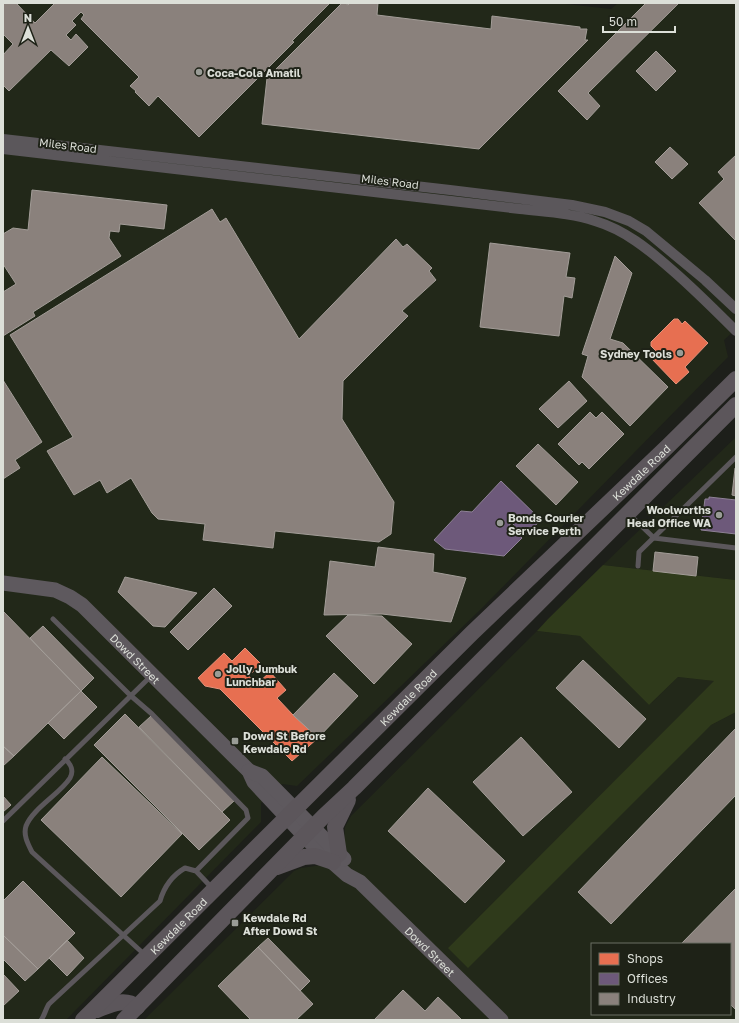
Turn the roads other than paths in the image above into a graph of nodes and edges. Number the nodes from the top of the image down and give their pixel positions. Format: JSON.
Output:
{"nodes":[{"id":1,"x":3,"y":139,"type":"edge"},
{"id":2,"x":3,"y":149,"type":"edge"},
{"id":3,"x":736,"y":309,"type":"edge"},
{"id":4,"x":736,"y":331,"type":"edge"},
{"id":5,"x":736,"y":379,"type":"edge"},
{"id":6,"x":736,"y":405,"type":"edge"},
{"id":7,"x":736,"y":457,"type":"edge"},
{"id":8,"x":613,"y":498,"type":"junction"},
{"id":9,"x":628,"y":512,"type":"junction"},
{"id":10,"x":654,"y":538,"type":"junction"},
{"id":11,"x":736,"y":548,"type":"edge"},
{"id":12,"x":638,"y":566,"type":"dead end"},
{"id":13,"x":3,"y":583,"type":"edge"},
{"id":14,"x":53,"y":619,"type":"dead end"},
{"id":15,"x":152,"y":675,"type":"junction"},
{"id":16,"x":130,"y":695,"type":"junction"},
{"id":17,"x":65,"y":760,"type":"junction"},
{"id":18,"x":354,"y":788,"type":"junction"},
{"id":19,"x":291,"y":813,"type":"junction"},
{"id":20,"x":3,"y":821,"type":"edge"},
{"id":21,"x":309,"y":832,"type":"junction"},
{"id":22,"x":336,"y":858,"type":"junction"},
{"id":23,"x":272,"y":869,"type":"junction"},
{"id":24,"x":196,"y":871,"type":"junction"},
{"id":25,"x":214,"y":890,"type":"junction"},
{"id":26,"x":123,"y":934,"type":"junction"},
{"id":27,"x":147,"y":957,"type":"junction"},
{"id":28,"x":137,"y":1007,"type":"junction"},
{"id":29,"x":87,"y":1016,"type":"edge"},
{"id":30,"x":41,"y":1020,"type":"edge"},
{"id":31,"x":124,"y":1020,"type":"edge"},
{"id":32,"x":501,"y":1020,"type":"edge"}],
"edges":[{"from":1,"to":3,"type":"street","name":"Miles Road"},
{"from":2,"to":4,"type":"street","name":"Miles Road"},
{"from":5,"to":8,"type":"main road","name":"Kewdale Road"},
{"from":6,"to":9,"type":"main road","name":"Kewdale Road"},
{"from":7,"to":10,"type":"lane"},
{"from":8,"to":9,"type":"main road"},
{"from":8,"to":19,"type":"main road","name":"Kewdale Road"},
{"from":9,"to":10,"type":"lane"},
{"from":9,"to":18,"type":"main road","name":"Kewdale Road"},
{"from":10,"to":11,"type":"lane"},
{"from":10,"to":12,"type":"lane"},
{"from":13,"to":15,"type":"main road","name":"Dowd Street"},
{"from":14,"to":16,"type":"lane"},
{"from":15,"to":16,"type":"lane"},
{"from":15,"to":19,"type":"main road","name":"Dowd Street"},
{"from":16,"to":17,"type":"lane"},
{"from":16,"to":24,"type":"lane"},
{"from":17,"to":20,"type":"lane"},
{"from":17,"to":26,"type":"lane"},
{"from":18,"to":21,"type":"main road","name":"Kewdale Road"},
{"from":18,"to":22,"type":"main road"},
{"from":19,"to":21,"type":"main road","name":"Dowd Street"},
{"from":19,"to":25,"type":"main road","name":"Kewdale Road"},
{"from":21,"to":22,"type":"main road","name":"Dowd Street"},
{"from":21,"to":23,"type":"main road","name":"Kewdale Road"},
{"from":22,"to":23,"type":"main road"},
{"from":22,"to":32,"type":"main road","name":"Dowd Street"},
{"from":23,"to":28,"type":"main road","name":"Kewdale Road"},
{"from":24,"to":25,"type":"lane"},
{"from":24,"to":26,"type":"lane"},
{"from":25,"to":27,"type":"main road","name":"Kewdale Road"},
{"from":26,"to":27,"type":"lane"},
{"from":26,"to":30,"type":"lane"},
{"from":27,"to":29,"type":"main road","name":"Kewdale Road"},
{"from":28,"to":29,"type":"main road"},
{"from":28,"to":31,"type":"main road","name":"Kewdale Road"}]}
